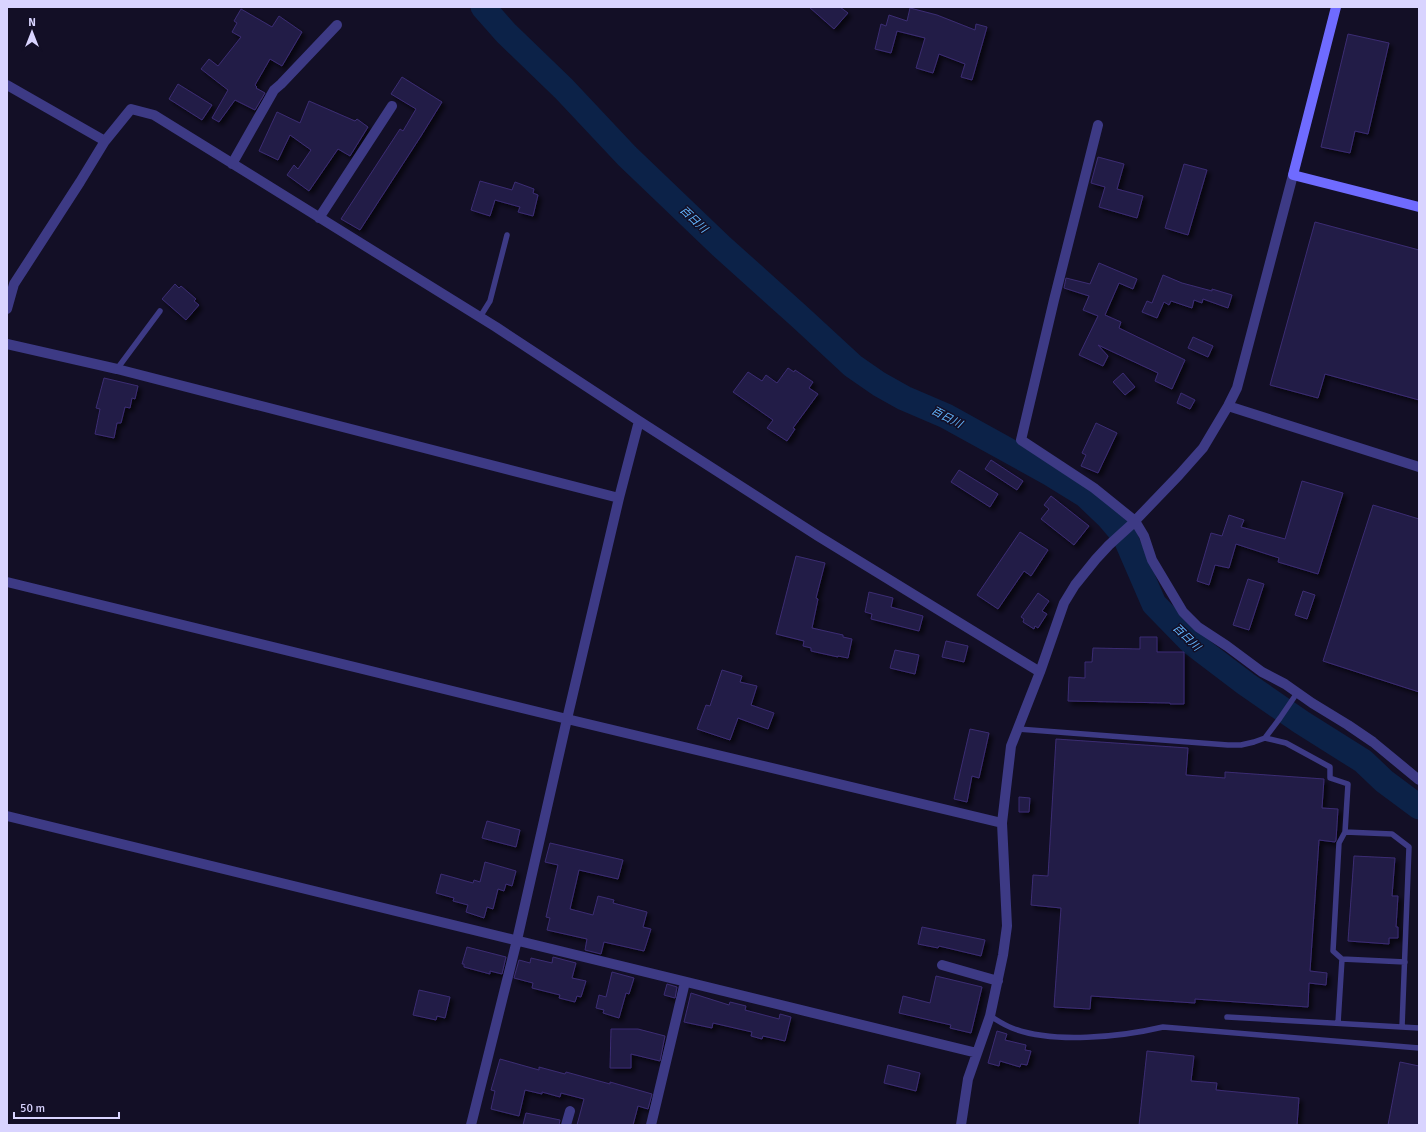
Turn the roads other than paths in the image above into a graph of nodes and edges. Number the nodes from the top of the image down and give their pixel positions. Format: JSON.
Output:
{"nodes":[{"id":1,"x":1336,"y":7,"type":"edge"},
{"id":2,"x":337,"y":25,"type":"dead end"},
{"id":3,"x":7,"y":85,"type":"edge"},
{"id":4,"x":392,"y":106,"type":"dead end"},
{"id":5,"x":1098,"y":125,"type":"dead end"},
{"id":6,"x":106,"y":141,"type":"junction"},
{"id":7,"x":232,"y":164,"type":"junction"},
{"id":8,"x":1292,"y":175,"type":"junction"},
{"id":9,"x":1419,"y":207,"type":"edge"},
{"id":10,"x":319,"y":218,"type":"junction"},
{"id":11,"x":507,"y":235,"type":"dead end"},
{"id":12,"x":11,"y":283,"type":"edge"},
{"id":13,"x":7,"y":309,"type":"edge"},
{"id":14,"x":160,"y":311,"type":"dead end"},
{"id":15,"x":480,"y":317,"type":"junction"},
{"id":16,"x":7,"y":344,"type":"edge"},
{"id":17,"x":117,"y":369,"type":"junction"},
{"id":18,"x":1228,"y":406,"type":"junction"},
{"id":19,"x":639,"y":421,"type":"junction"},
{"id":20,"x":1419,"y":468,"type":"edge"},
{"id":21,"x":619,"y":498,"type":"junction"},
{"id":22,"x":1133,"y":523,"type":"junction"},
{"id":23,"x":7,"y":582,"type":"edge"},
{"id":24,"x":1040,"y":672,"type":"junction"},
{"id":25,"x":1297,"y":693,"type":"junction"},
{"id":26,"x":567,"y":720,"type":"junction"},
{"id":27,"x":1018,"y":730,"type":"junction"},
{"id":28,"x":1265,"y":738,"type":"junction"},
{"id":29,"x":1419,"y":780,"type":"edge"},
{"id":30,"x":7,"y":816,"type":"edge"},
{"id":31,"x":1002,"y":823,"type":"junction"},
{"id":32,"x":1345,"y":832,"type":"junction"},
{"id":33,"x":517,"y":940,"type":"junction"},
{"id":34,"x":1342,"y":959,"type":"junction"},
{"id":35,"x":1405,"y":962,"type":"junction"},
{"id":36,"x":942,"y":965,"type":"dead end"},
{"id":37,"x":998,"y":981,"type":"junction"},
{"id":38,"x":685,"y":982,"type":"junction"},
{"id":39,"x":990,"y":1016,"type":"junction"},
{"id":40,"x":1227,"y":1017,"type":"dead end"},
{"id":41,"x":1338,"y":1023,"type":"junction"},
{"id":42,"x":1402,"y":1027,"type":"junction"},
{"id":43,"x":1419,"y":1028,"type":"edge"},
{"id":44,"x":1419,"y":1048,"type":"edge"},
{"id":45,"x":977,"y":1053,"type":"junction"},
{"id":46,"x":570,"y":1111,"type":"dead end"},
{"id":47,"x":471,"y":1125,"type":"edge"},
{"id":48,"x":566,"y":1125,"type":"edge"},
{"id":49,"x":651,"y":1125,"type":"edge"},
{"id":50,"x":961,"y":1125,"type":"edge"}],
"edges":[{"from":1,"to":8,"type":"street"},
{"from":2,"to":7,"type":"street"},
{"from":3,"to":6,"type":"street"},
{"from":4,"to":10,"type":"street"},
{"from":5,"to":22,"type":"street"},
{"from":6,"to":7,"type":"street"},
{"from":6,"to":12,"type":"street"},
{"from":7,"to":10,"type":"street"},
{"from":8,"to":9,"type":"street"},
{"from":8,"to":18,"type":"street"},
{"from":10,"to":15,"type":"street"},
{"from":11,"to":15,"type":"lane"},
{"from":12,"to":13,"type":"street"},
{"from":14,"to":17,"type":"lane"},
{"from":15,"to":19,"type":"street"},
{"from":16,"to":17,"type":"street"},
{"from":17,"to":21,"type":"street"},
{"from":18,"to":20,"type":"street"},
{"from":18,"to":22,"type":"street"},
{"from":19,"to":21,"type":"street"},
{"from":19,"to":24,"type":"street"},
{"from":21,"to":26,"type":"street"},
{"from":22,"to":24,"type":"street"},
{"from":22,"to":25,"type":"street"},
{"from":23,"to":26,"type":"street"},
{"from":24,"to":27,"type":"street"},
{"from":25,"to":28,"type":"lane"},
{"from":25,"to":29,"type":"street"},
{"from":26,"to":31,"type":"street"},
{"from":26,"to":33,"type":"street"},
{"from":27,"to":28,"type":"lane"},
{"from":27,"to":31,"type":"street"},
{"from":28,"to":32,"type":"lane"},
{"from":30,"to":33,"type":"street"},
{"from":31,"to":37,"type":"street"},
{"from":32,"to":34,"type":"lane"},
{"from":32,"to":35,"type":"lane"},
{"from":33,"to":38,"type":"street"},
{"from":33,"to":47,"type":"street"},
{"from":34,"to":35,"type":"lane"},
{"from":34,"to":41,"type":"lane"},
{"from":35,"to":42,"type":"lane"},
{"from":36,"to":37,"type":"street"},
{"from":37,"to":39,"type":"street"},
{"from":38,"to":45,"type":"street"},
{"from":38,"to":49,"type":"street"},
{"from":39,"to":44,"type":"lane"},
{"from":39,"to":45,"type":"street"},
{"from":40,"to":41,"type":"lane"},
{"from":41,"to":42,"type":"lane"},
{"from":42,"to":43,"type":"lane"},
{"from":45,"to":50,"type":"street"},
{"from":46,"to":48,"type":"street"}]}
